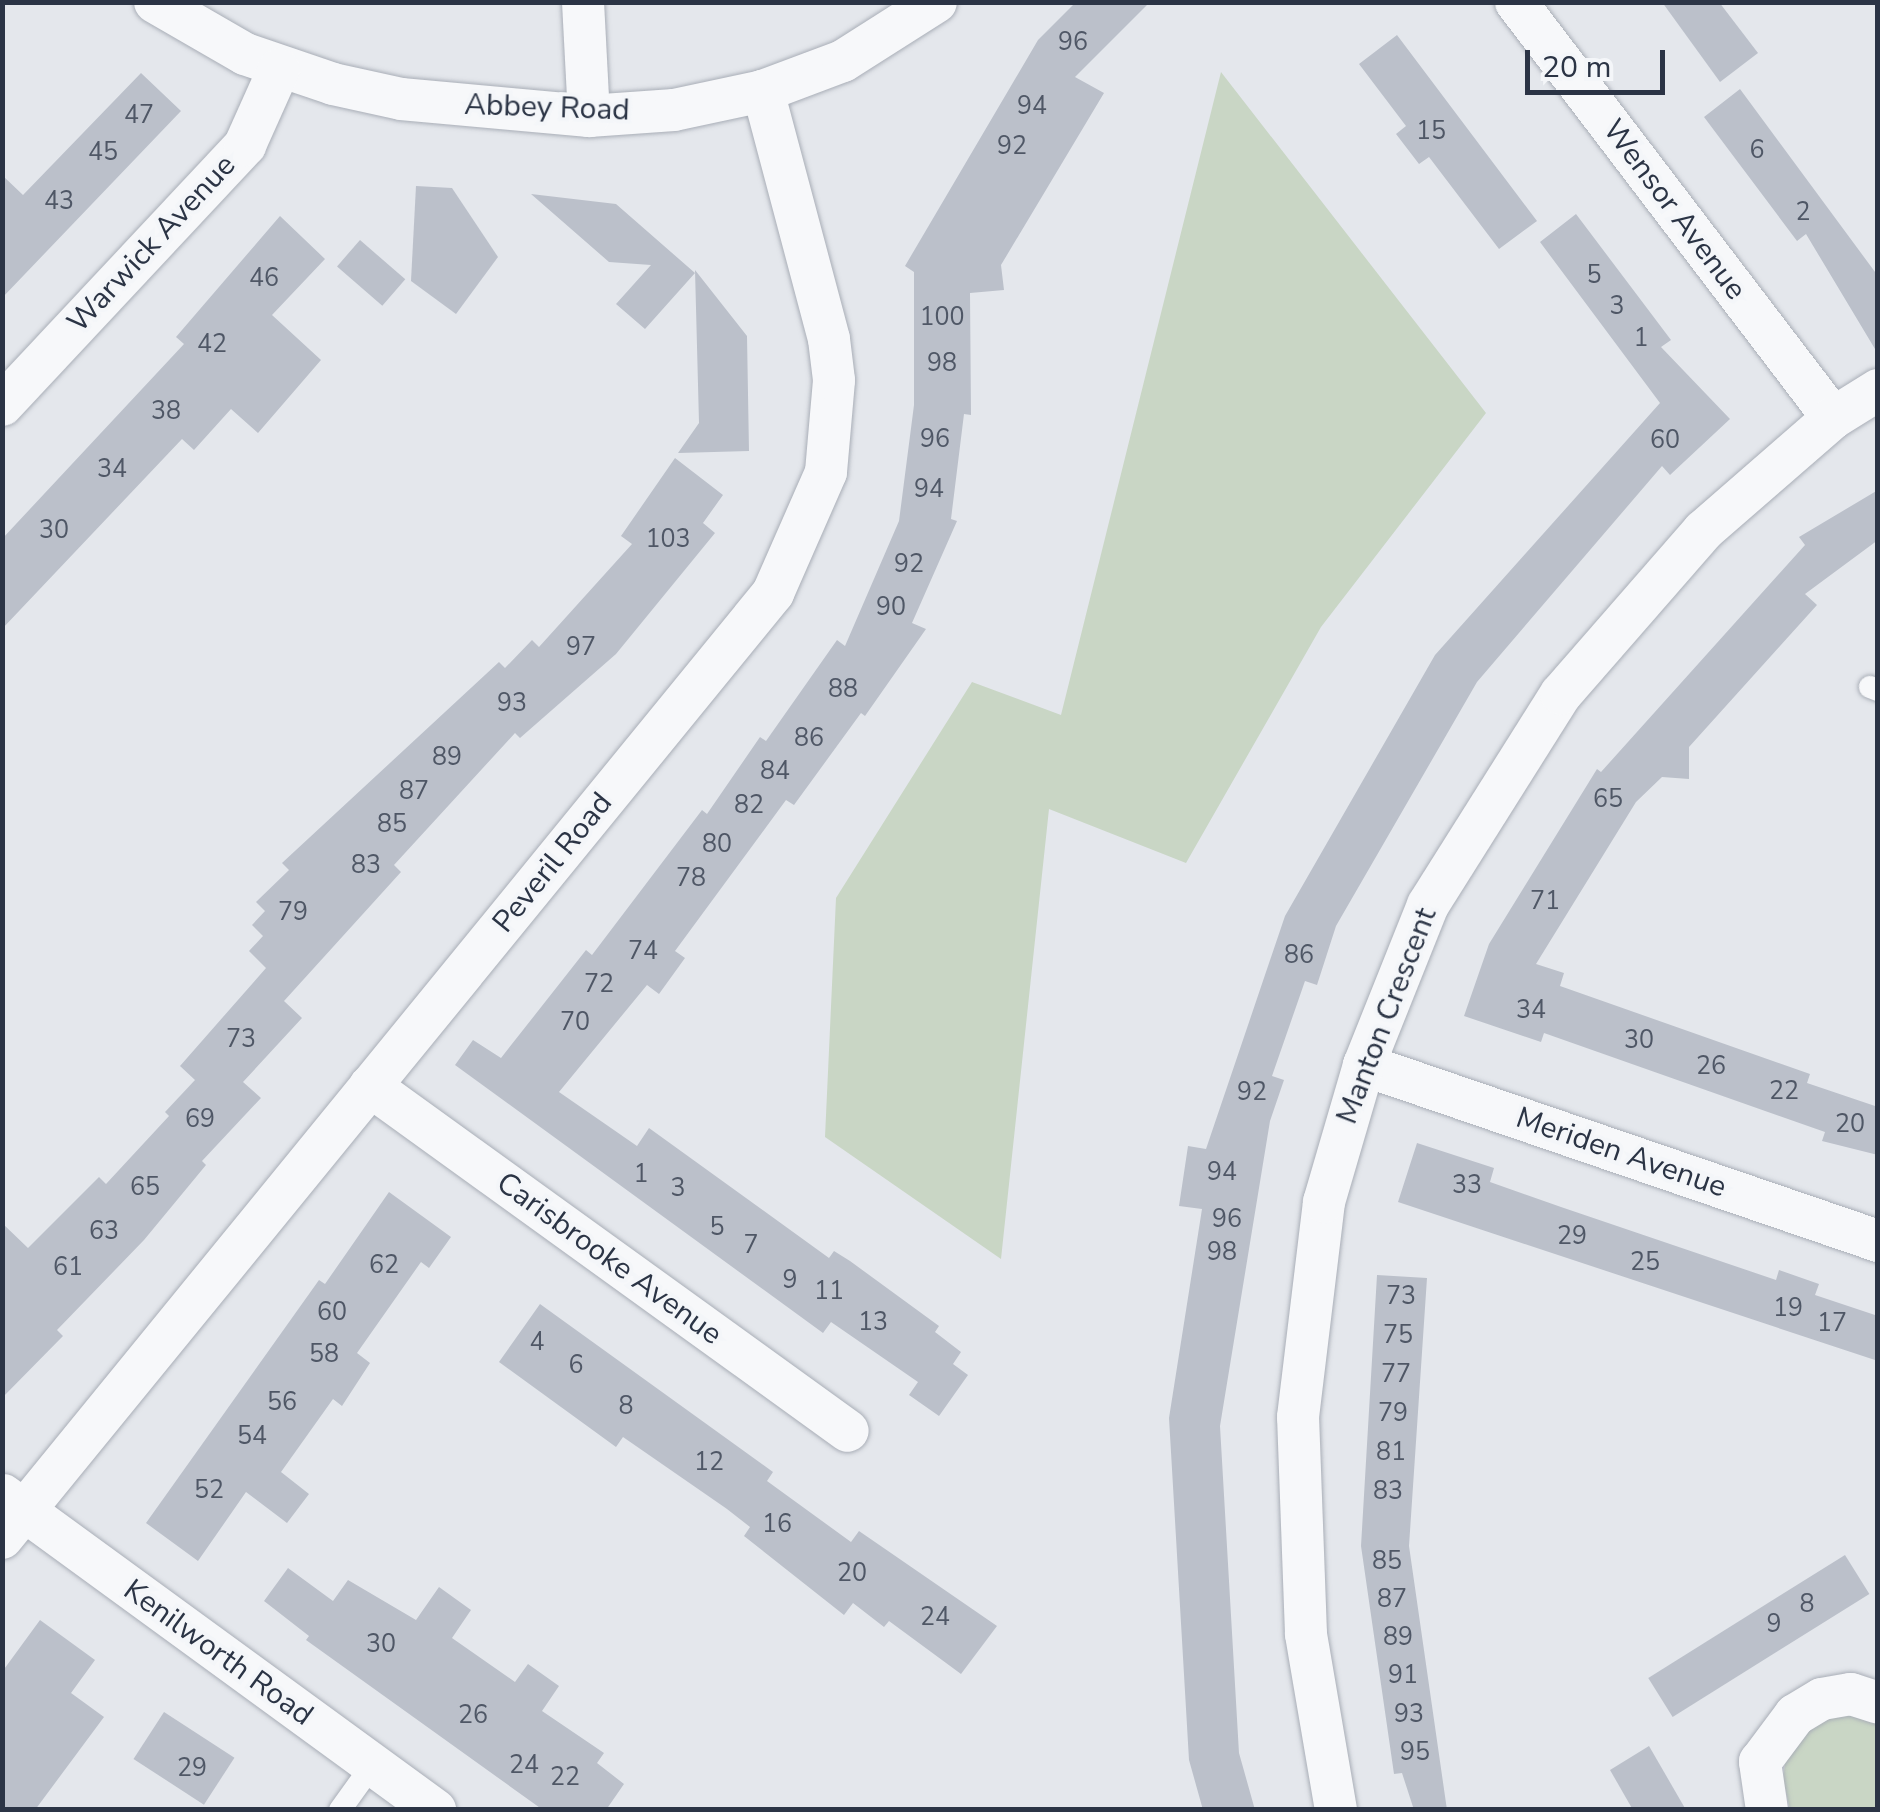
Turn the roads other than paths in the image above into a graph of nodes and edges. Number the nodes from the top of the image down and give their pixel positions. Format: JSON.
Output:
{"nodes":[{"id":1,"x":155,"y":2,"type":"edge"},
{"id":2,"x":583,"y":2,"type":"edge"},
{"id":3,"x":936,"y":2,"type":"edge"},
{"id":4,"x":1516,"y":2,"type":"edge"},
{"id":5,"x":279,"y":70,"type":"junction"},
{"id":6,"x":763,"y":91,"type":"junction"},
{"id":7,"x":589,"y":116,"type":"junction"},
{"id":8,"x":1878,"y":390,"type":"edge"},
{"id":9,"x":2,"y":404,"type":"edge"},
{"id":10,"x":1833,"y":418,"type":"junction"},
{"id":11,"x":1364,"y":1065,"type":"junction"},
{"id":12,"x":370,"y":1086,"type":"junction"},
{"id":13,"x":1878,"y":1241,"type":"edge"},
{"id":14,"x":848,"y":1431,"type":"dead end"},
{"id":15,"x":9,"y":1515,"type":"edge"},
{"id":16,"x":1878,"y":1703,"type":"edge"},
{"id":17,"x":373,"y":1764,"type":"junction"},
{"id":18,"x":340,"y":1810,"type":"edge"},
{"id":19,"x":435,"y":1810,"type":"edge"},
{"id":20,"x":1336,"y":1810,"type":"edge"},
{"id":21,"x":1767,"y":1810,"type":"edge"}],
"edges":[{"from":1,"to":5,"type":"street","name":"Abbey Road"},
{"from":2,"to":7,"type":"street"},
{"from":3,"to":6,"type":"street","name":"Abbey Road"},
{"from":4,"to":10,"type":"street","name":"Wensor Avenue"},
{"from":5,"to":7,"type":"street","name":"Abbey Road"},
{"from":5,"to":9,"type":"street","name":"Warwick Avenue"},
{"from":6,"to":7,"type":"street","name":"Abbey Road"},
{"from":6,"to":12,"type":"street","name":"Peveril Road"},
{"from":8,"to":10,"type":"street","name":"Manton Crescent"},
{"from":10,"to":11,"type":"street","name":"Manton Crescent"},
{"from":11,"to":13,"type":"street","name":"Meriden Avenue"},
{"from":11,"to":20,"type":"street","name":"Manton Crescent"},
{"from":12,"to":14,"type":"street","name":"Carisbrooke Avenue"},
{"from":12,"to":15,"type":"street","name":"Peveril Road"},
{"from":15,"to":17,"type":"street","name":"Kenilworth Road"},
{"from":16,"to":21,"type":"street"},
{"from":17,"to":18,"type":"lane"},
{"from":17,"to":19,"type":"street","name":"Kenilworth Road"}]}
